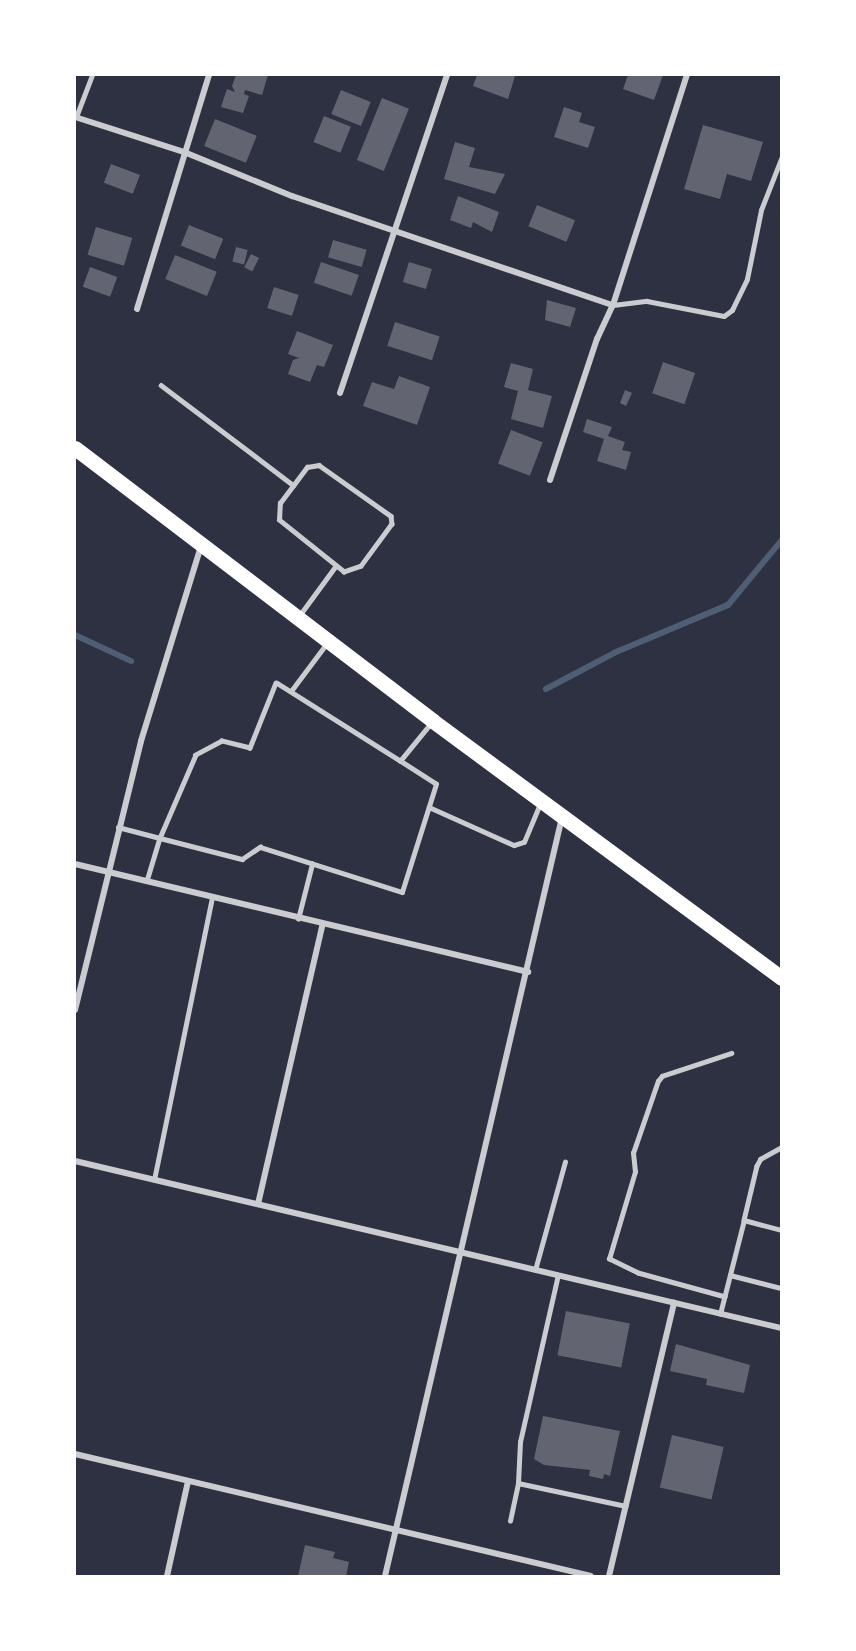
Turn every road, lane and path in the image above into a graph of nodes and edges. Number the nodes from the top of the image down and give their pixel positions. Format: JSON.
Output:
{"nodes":[{"id":1,"x":92,"y":75,"type":"edge"},
{"id":2,"x":209,"y":75,"type":"edge"},
{"id":3,"x":447,"y":75,"type":"edge"},
{"id":4,"x":687,"y":75,"type":"edge"},
{"id":5,"x":76,"y":117,"type":"edge"},
{"id":6,"x":184,"y":152,"type":"junction"},
{"id":7,"x":781,"y":159,"type":"edge"},
{"id":8,"x":397,"y":230,"type":"junction"},
{"id":9,"x":613,"y":305,"type":"junction"},
{"id":10,"x":137,"y":309,"type":"dead end"},
{"id":11,"x":161,"y":385,"type":"dead end"},
{"id":12,"x":340,"y":393,"type":"dead end"},
{"id":13,"x":75,"y":448,"type":"edge"},
{"id":14,"x":550,"y":480,"type":"dead end"},
{"id":15,"x":293,"y":485,"type":"junction"},
{"id":16,"x":201,"y":546,"type":"junction"},
{"id":17,"x":335,"y":567,"type":"junction"},
{"id":18,"x":297,"y":618,"type":"junction"},
{"id":19,"x":328,"y":642,"type":"junction"},
{"id":20,"x":291,"y":691,"type":"junction"},
{"id":21,"x":433,"y":721,"type":"junction"},
{"id":22,"x":400,"y":761,"type":"junction"},
{"id":23,"x":541,"y":802,"type":"junction"},
{"id":24,"x":429,"y":807,"type":"junction"},
{"id":25,"x":562,"y":818,"type":"junction"},
{"id":26,"x":118,"y":827,"type":"junction"},
{"id":27,"x":160,"y":838,"type":"junction"},
{"id":28,"x":75,"y":864,"type":"edge"},
{"id":29,"x":312,"y":864,"type":"junction"},
{"id":30,"x":106,"y":872,"type":"junction"},
{"id":31,"x":147,"y":881,"type":"junction"},
{"id":32,"x":212,"y":898,"type":"junction"},
{"id":33,"x":297,"y":920,"type":"junction"},
{"id":34,"x":322,"y":926,"type":"junction"},
{"id":35,"x":528,"y":972,"type":"junction"},
{"id":36,"x":781,"y":978,"type":"edge"},
{"id":37,"x":75,"y":1010,"type":"edge"},
{"id":38,"x":731,"y":1053,"type":"dead end"},
{"id":39,"x":781,"y":1148,"type":"edge"},
{"id":40,"x":75,"y":1161,"type":"edge"},
{"id":41,"x":565,"y":1162,"type":"dead end"},
{"id":42,"x":154,"y":1180,"type":"junction"},
{"id":43,"x":258,"y":1204,"type":"junction"},
{"id":44,"x":744,"y":1220,"type":"junction"},
{"id":45,"x":781,"y":1230,"type":"edge"},
{"id":46,"x":463,"y":1253,"type":"junction"},
{"id":47,"x":535,"y":1270,"type":"junction"},
{"id":48,"x":558,"y":1275,"type":"junction"},
{"id":49,"x":730,"y":1275,"type":"junction"},
{"id":50,"x":781,"y":1288,"type":"edge"},
{"id":51,"x":725,"y":1297,"type":"junction"},
{"id":52,"x":674,"y":1303,"type":"junction"},
{"id":53,"x":720,"y":1314,"type":"junction"},
{"id":54,"x":781,"y":1328,"type":"edge"},
{"id":55,"x":75,"y":1454,"type":"edge"},
{"id":56,"x":188,"y":1481,"type":"junction"},
{"id":57,"x":518,"y":1483,"type":"junction"},
{"id":58,"x":626,"y":1506,"type":"junction"},
{"id":59,"x":510,"y":1521,"type":"dead end"},
{"id":60,"x":396,"y":1530,"type":"junction"},
{"id":61,"x":167,"y":1576,"type":"edge"},
{"id":62,"x":385,"y":1576,"type":"edge"},
{"id":63,"x":591,"y":1576,"type":"edge"},
{"id":64,"x":609,"y":1576,"type":"edge"}],
"edges":[{"from":1,"to":5,"type":"lane"},
{"from":2,"to":6,"type":"street"},
{"from":3,"to":8,"type":"street"},
{"from":4,"to":9,"type":"street"},
{"from":5,"to":6,"type":"street"},
{"from":6,"to":8,"type":"street"},
{"from":6,"to":10,"type":"street"},
{"from":7,"to":9,"type":"lane"},
{"from":8,"to":9,"type":"street"},
{"from":8,"to":12,"type":"street"},
{"from":9,"to":14,"type":"street"},
{"from":11,"to":15,"type":"lane"},
{"from":13,"to":16,"type":"main road"},
{"from":15,"to":17,"type":"lane"},
{"from":15,"to":17,"type":"lane"},
{"from":16,"to":18,"type":"main road"},
{"from":16,"to":26,"type":"street"},
{"from":17,"to":18,"type":"lane"},
{"from":18,"to":19,"type":"main road"},
{"from":19,"to":20,"type":"lane"},
{"from":19,"to":21,"type":"main road"},
{"from":20,"to":22,"type":"lane"},
{"from":20,"to":27,"type":"lane"},
{"from":21,"to":22,"type":"lane"},
{"from":21,"to":23,"type":"main road"},
{"from":22,"to":24,"type":"lane"},
{"from":23,"to":24,"type":"lane"},
{"from":23,"to":25,"type":"main road"},
{"from":24,"to":29,"type":"lane"},
{"from":25,"to":35,"type":"street"},
{"from":25,"to":36,"type":"main road"},
{"from":26,"to":27,"type":"lane"},
{"from":26,"to":30,"type":"street"},
{"from":27,"to":29,"type":"lane"},
{"from":27,"to":31,"type":"lane"},
{"from":28,"to":30,"type":"street"},
{"from":29,"to":33,"type":"lane"},
{"from":30,"to":31,"type":"street"},
{"from":30,"to":37,"type":"street"},
{"from":31,"to":32,"type":"street"},
{"from":32,"to":33,"type":"street"},
{"from":32,"to":42,"type":"lane"},
{"from":33,"to":34,"type":"street"},
{"from":34,"to":35,"type":"street"},
{"from":34,"to":43,"type":"street"},
{"from":35,"to":46,"type":"street"},
{"from":38,"to":51,"type":"lane"},
{"from":39,"to":44,"type":"lane"},
{"from":40,"to":42,"type":"street"},
{"from":41,"to":47,"type":"lane"},
{"from":42,"to":43,"type":"street"},
{"from":43,"to":46,"type":"street"},
{"from":44,"to":45,"type":"lane"},
{"from":44,"to":49,"type":"lane"},
{"from":46,"to":47,"type":"street"},
{"from":46,"to":60,"type":"street"},
{"from":47,"to":48,"type":"street"},
{"from":48,"to":52,"type":"street"},
{"from":48,"to":57,"type":"lane"},
{"from":49,"to":50,"type":"lane"},
{"from":49,"to":51,"type":"lane"},
{"from":51,"to":53,"type":"lane"},
{"from":52,"to":53,"type":"street"},
{"from":52,"to":58,"type":"street"},
{"from":53,"to":54,"type":"street"},
{"from":55,"to":56,"type":"street"},
{"from":56,"to":60,"type":"street"},
{"from":56,"to":61,"type":"street"},
{"from":57,"to":58,"type":"lane"},
{"from":57,"to":59,"type":"lane"},
{"from":58,"to":64,"type":"street"},
{"from":60,"to":62,"type":"street"},
{"from":60,"to":63,"type":"street"}]}
